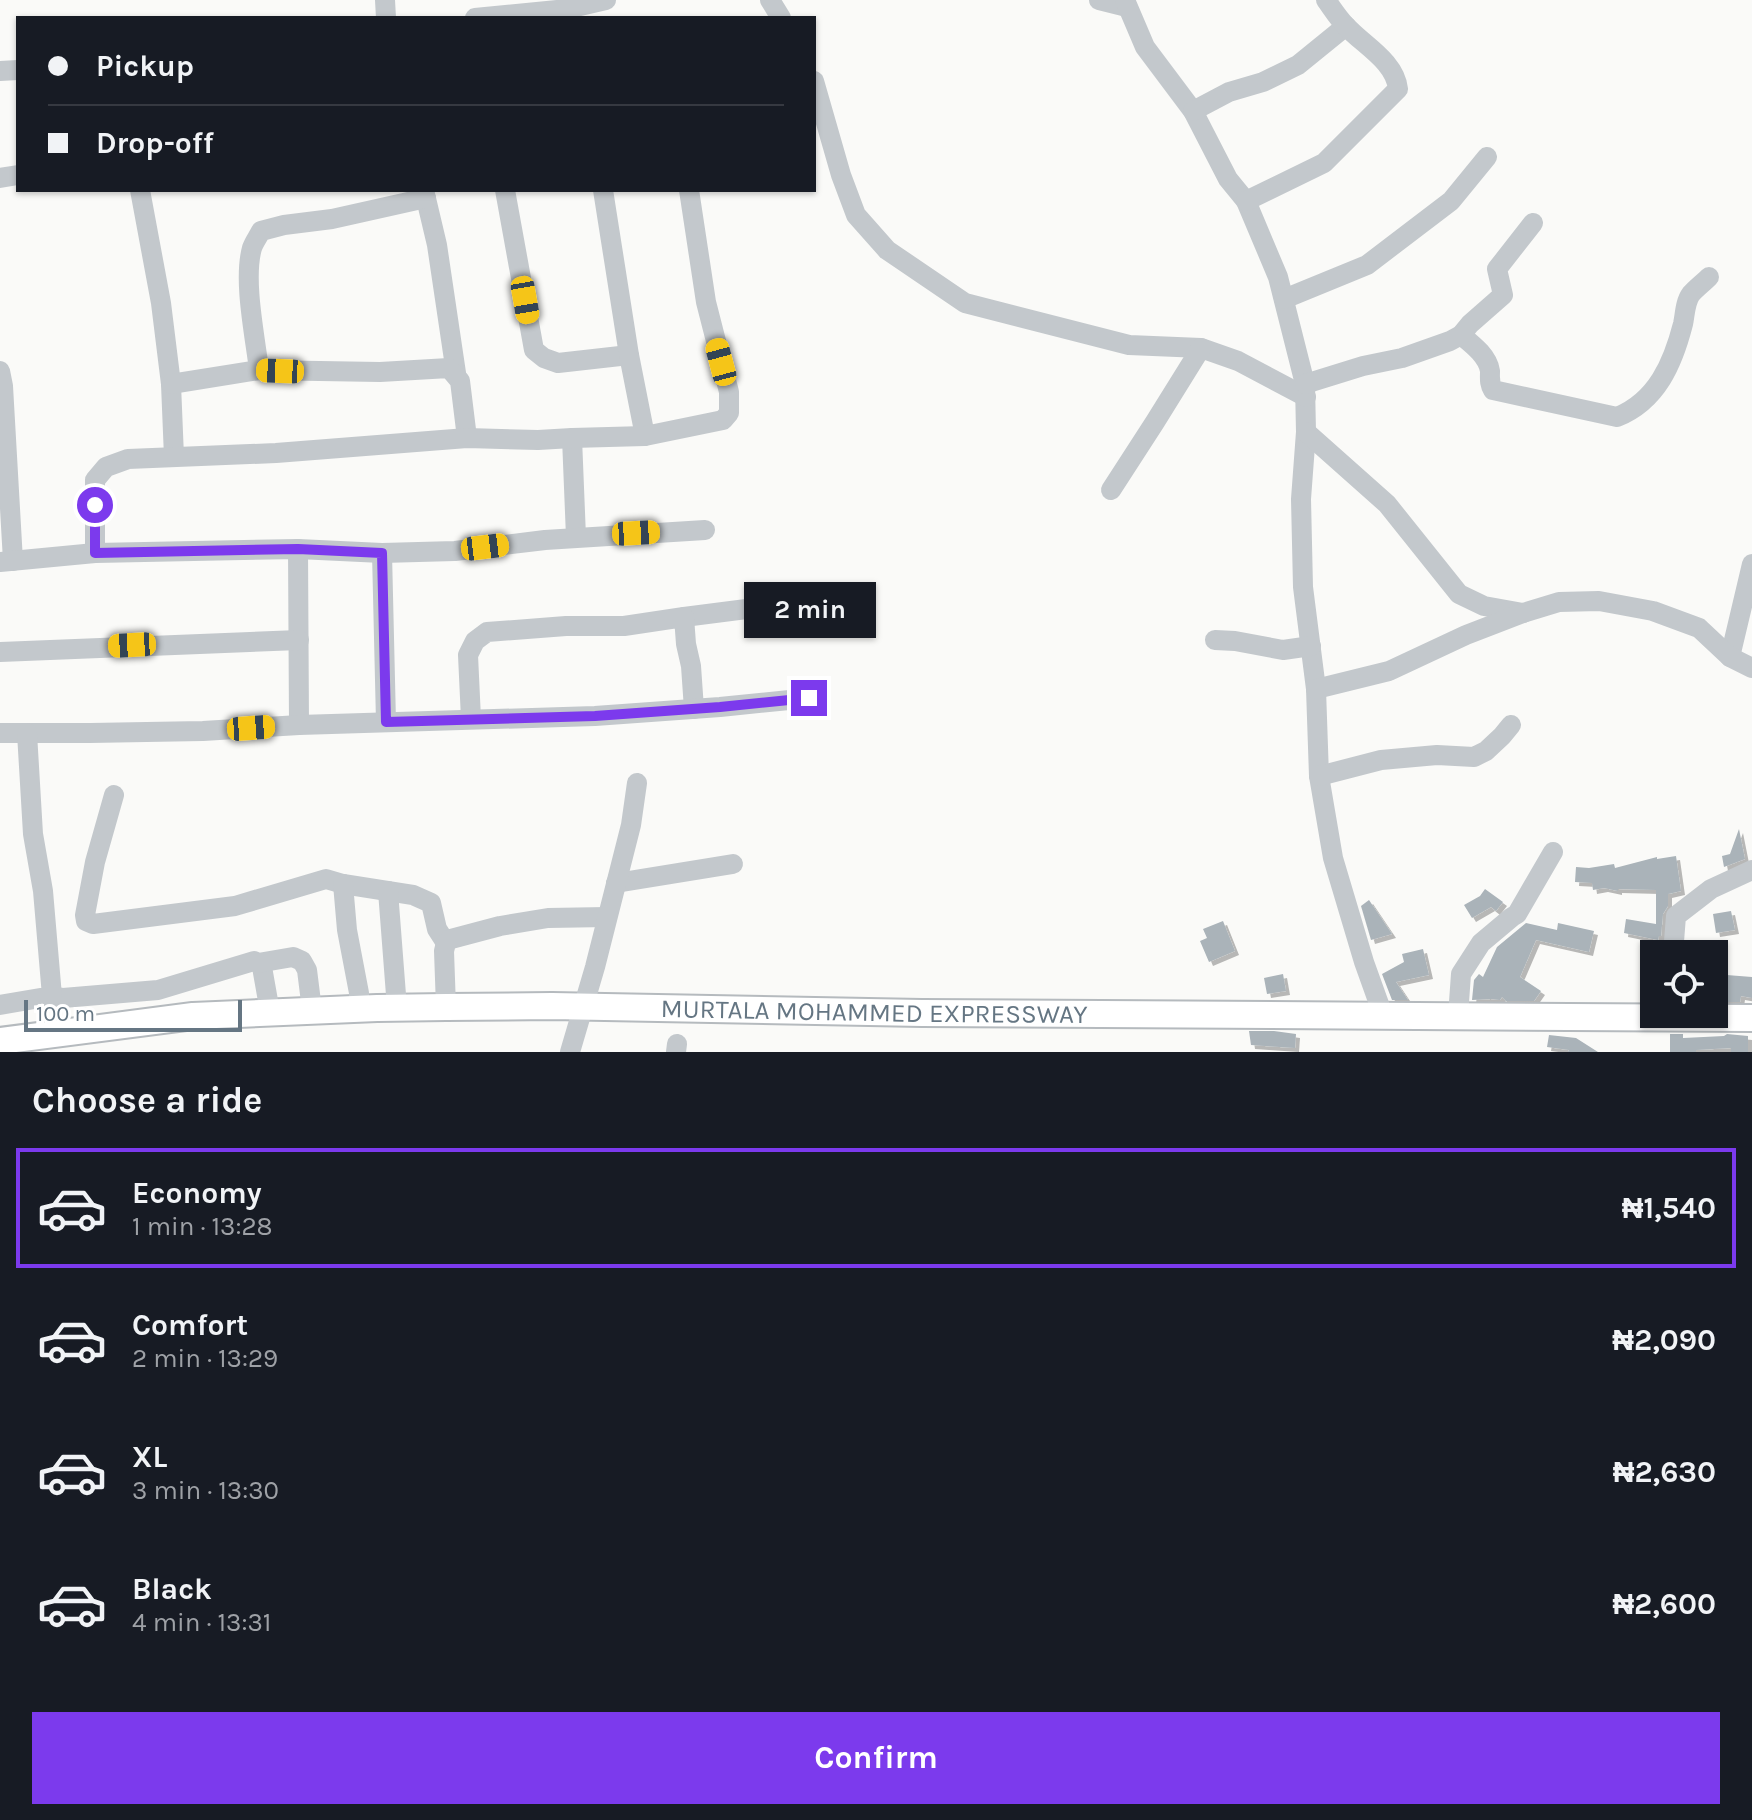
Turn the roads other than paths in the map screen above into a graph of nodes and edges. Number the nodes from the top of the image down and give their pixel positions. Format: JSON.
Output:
{"nodes":[{"id":1,"x":606,"y":0,"type":"edge"},
{"id":2,"x":1099,"y":0,"type":"edge"},
{"id":3,"x":1326,"y":0,"type":"edge"},
{"id":4,"x":1126,"y":4,"type":"edge"},
{"id":5,"x":568,"y":14,"type":"edge"},
{"id":6,"x":523,"y":16,"type":"edge"},
{"id":7,"x":1346,"y":26,"type":"junction"},
{"id":8,"x":816,"y":88,"type":"edge"},
{"id":9,"x":1193,"y":111,"type":"junction"},
{"id":10,"x":1487,"y":157,"type":"dead end"},
{"id":11,"x":140,"y":192,"type":"edge"},
{"id":12,"x":505,"y":192,"type":"edge"},
{"id":13,"x":603,"y":192,"type":"edge"},
{"id":14,"x":689,"y":192,"type":"edge"},
{"id":15,"x":425,"y":194,"type":"edge"},
{"id":16,"x":1246,"y":201,"type":"junction"},
{"id":17,"x":1533,"y":223,"type":"dead end"},
{"id":18,"x":1709,"y":277,"type":"dead end"},
{"id":19,"x":1284,"y":299,"type":"junction"},
{"id":20,"x":1461,"y":335,"type":"junction"},
{"id":21,"x":1201,"y":348,"type":"junction"},
{"id":22,"x":629,"y":355,"type":"junction"},
{"id":23,"x":259,"y":370,"type":"junction"},
{"id":24,"x":0,"y":371,"type":"edge"},
{"id":25,"x":456,"y":373,"type":"junction"},
{"id":26,"x":171,"y":384,"type":"junction"},
{"id":27,"x":1305,"y":390,"type":"junction"},
{"id":28,"x":1306,"y":432,"type":"junction"},
{"id":29,"x":645,"y":436,"type":"junction"},
{"id":30,"x":467,"y":438,"type":"junction"},
{"id":31,"x":572,"y":438,"type":"junction"},
{"id":32,"x":174,"y":457,"type":"junction"},
{"id":33,"x":4,"y":469,"type":"edge"},
{"id":34,"x":1111,"y":490,"type":"dead end"},
{"id":35,"x":705,"y":530,"type":"dead end"},
{"id":36,"x":576,"y":537,"type":"junction"},
{"id":37,"x":298,"y":549,"type":"junction"},
{"id":38,"x":95,"y":553,"type":"junction"},
{"id":39,"x":382,"y":553,"type":"junction"},
{"id":40,"x":7,"y":562,"type":"edge"},
{"id":41,"x":1752,"y":564,"type":"edge"},
{"id":42,"x":762,"y":607,"type":"dead end"},
{"id":43,"x":1523,"y":613,"type":"junction"},
{"id":44,"x":684,"y":617,"type":"junction"},
{"id":45,"x":299,"y":640,"type":"junction"},
{"id":46,"x":1215,"y":640,"type":"dead end"},
{"id":47,"x":1311,"y":646,"type":"junction"},
{"id":48,"x":0,"y":652,"type":"edge"},
{"id":49,"x":1730,"y":657,"type":"junction"},
{"id":50,"x":1752,"y":668,"type":"edge"},
{"id":51,"x":1316,"y":689,"type":"junction"},
{"id":52,"x":809,"y":698,"type":"dead end"},
{"id":53,"x":694,"y":709,"type":"junction"},
{"id":54,"x":471,"y":719,"type":"junction"},
{"id":55,"x":386,"y":722,"type":"junction"},
{"id":56,"x":299,"y":725,"type":"junction"},
{"id":57,"x":1511,"y":725,"type":"dead end"},
{"id":58,"x":0,"y":733,"type":"edge"},
{"id":59,"x":27,"y":733,"type":"junction"},
{"id":60,"x":1319,"y":776,"type":"junction"},
{"id":61,"x":637,"y":783,"type":"dead end"},
{"id":62,"x":114,"y":795,"type":"dead end"},
{"id":63,"x":1553,"y":852,"type":"dead end"},
{"id":64,"x":733,"y":864,"type":"dead end"},
{"id":65,"x":1752,"y":870,"type":"edge"},
{"id":66,"x":616,"y":883,"type":"junction"},
{"id":67,"x":343,"y":884,"type":"junction"},
{"id":68,"x":388,"y":891,"type":"junction"},
{"id":69,"x":607,"y":917,"type":"junction"},
{"id":70,"x":1674,"y":940,"type":"edge"},
{"id":71,"x":446,"y":943,"type":"junction"},
{"id":72,"x":258,"y":963,"type":"junction"},
{"id":73,"x":52,"y":996,"type":"junction"},
{"id":74,"x":0,"y":1005,"type":"edge"},
{"id":75,"x":583,"y":1006,"type":"junction"},
{"id":76,"x":446,"y":1007,"type":"junction"},
{"id":77,"x":1640,"y":1007,"type":"edge"},
{"id":78,"x":397,"y":1008,"type":"junction"},
{"id":79,"x":359,"y":1009,"type":"junction"},
{"id":80,"x":312,"y":1010,"type":"junction"},
{"id":81,"x":270,"y":1012,"type":"junction"},
{"id":82,"x":1383,"y":1015,"type":"junction"},
{"id":83,"x":1728,"y":1015,"type":"edge"},
{"id":84,"x":1458,"y":1016,"type":"junction"},
{"id":85,"x":1752,"y":1018,"type":"edge"},
{"id":86,"x":0,"y":1041,"type":"edge"},
{"id":87,"x":570,"y":1052,"type":"edge"}],
"edges":[{"from":1,"to":5,"type":"street"},
{"from":2,"to":4,"type":"street"},
{"from":3,"to":7,"type":"street"},
{"from":4,"to":9,"type":"street"},
{"from":5,"to":6,"type":"street"},
{"from":7,"to":9,"type":"street"},
{"from":7,"to":16,"type":"street"},
{"from":8,"to":21,"type":"street"},
{"from":9,"to":16,"type":"street"},
{"from":10,"to":19,"type":"street"},
{"from":11,"to":26,"type":"street"},
{"from":12,"to":22,"type":"street"},
{"from":13,"to":22,"type":"street"},
{"from":14,"to":29,"type":"street"},
{"from":15,"to":23,"type":"street"},
{"from":15,"to":25,"type":"street"},
{"from":16,"to":19,"type":"street"},
{"from":17,"to":20,"type":"street"},
{"from":18,"to":20,"type":"street"},
{"from":19,"to":27,"type":"street"},
{"from":20,"to":27,"type":"street"},
{"from":21,"to":27,"type":"street"},
{"from":21,"to":34,"type":"street"},
{"from":22,"to":29,"type":"street"},
{"from":23,"to":25,"type":"street"},
{"from":23,"to":26,"type":"street"},
{"from":24,"to":33,"type":"street"},
{"from":25,"to":30,"type":"street"},
{"from":26,"to":32,"type":"street"},
{"from":27,"to":28,"type":"street"},
{"from":28,"to":43,"type":"street"},
{"from":28,"to":47,"type":"street"},
{"from":29,"to":31,"type":"street"},
{"from":30,"to":31,"type":"street"},
{"from":30,"to":32,"type":"street"},
{"from":31,"to":36,"type":"street"},
{"from":32,"to":38,"type":"street"},
{"from":33,"to":40,"type":"street"},
{"from":35,"to":36,"type":"street"},
{"from":36,"to":39,"type":"street"},
{"from":37,"to":38,"type":"street"},
{"from":37,"to":39,"type":"street"},
{"from":37,"to":45,"type":"street"},
{"from":38,"to":40,"type":"street"},
{"from":39,"to":55,"type":"street"},
{"from":41,"to":49,"type":"street"},
{"from":42,"to":44,"type":"street"},
{"from":43,"to":49,"type":"street"},
{"from":43,"to":51,"type":"street"},
{"from":44,"to":53,"type":"street"},
{"from":44,"to":54,"type":"street"},
{"from":45,"to":48,"type":"street"},
{"from":45,"to":56,"type":"street"},
{"from":46,"to":47,"type":"street"},
{"from":47,"to":51,"type":"street"},
{"from":49,"to":50,"type":"street"},
{"from":51,"to":60,"type":"street"},
{"from":52,"to":53,"type":"street"},
{"from":53,"to":54,"type":"street"},
{"from":54,"to":55,"type":"street"},
{"from":55,"to":56,"type":"street"},
{"from":56,"to":59,"type":"street"},
{"from":57,"to":60,"type":"street"},
{"from":58,"to":59,"type":"street"},
{"from":59,"to":73,"type":"street"},
{"from":60,"to":82,"type":"street"},
{"from":61,"to":66,"type":"street"},
{"from":62,"to":67,"type":"street"},
{"from":63,"to":84,"type":"street"},
{"from":64,"to":66,"type":"street"},
{"from":65,"to":70,"type":"street"},
{"from":66,"to":69,"type":"street"},
{"from":67,"to":68,"type":"street"},
{"from":67,"to":79,"type":"street"},
{"from":68,"to":71,"type":"street"},
{"from":68,"to":78,"type":"street"},
{"from":69,"to":71,"type":"street"},
{"from":69,"to":75,"type":"street"},
{"from":71,"to":76,"type":"street"},
{"from":72,"to":73,"type":"street"},
{"from":72,"to":80,"type":"street"},
{"from":72,"to":81,"type":"street"},
{"from":73,"to":74,"type":"street"},
{"from":75,"to":76,"type":"main road","name":"MURTALA MOHAMMED EXPRESSWAY"},
{"from":75,"to":82,"type":"main road","name":"MURTALA MOHAMMED EXPRESSWAY"},
{"from":75,"to":87,"type":"street"},
{"from":76,"to":78,"type":"main road","name":"MURTALA MOHAMMED EXPRESSWAY"},
{"from":77,"to":84,"type":"main road","name":"MURTALA MOHAMMED EXPRESSWAY"},
{"from":78,"to":79,"type":"main road","name":"MURTALA MOHAMMED EXPRESSWAY"},
{"from":79,"to":80,"type":"main road","name":"MURTALA MOHAMMED EXPRESSWAY"},
{"from":80,"to":81,"type":"main road","name":"MURTALA MOHAMMED EXPRESSWAY"},
{"from":81,"to":86,"type":"main road","name":"MURTALA MOHAMMED EXPRESSWAY"},
{"from":82,"to":84,"type":"main road","name":"MURTALA MOHAMMED EXPRESSWAY"},
{"from":83,"to":85,"type":"main road","name":"MURTALA MOHAMMED EXPRESSWAY"}]}
